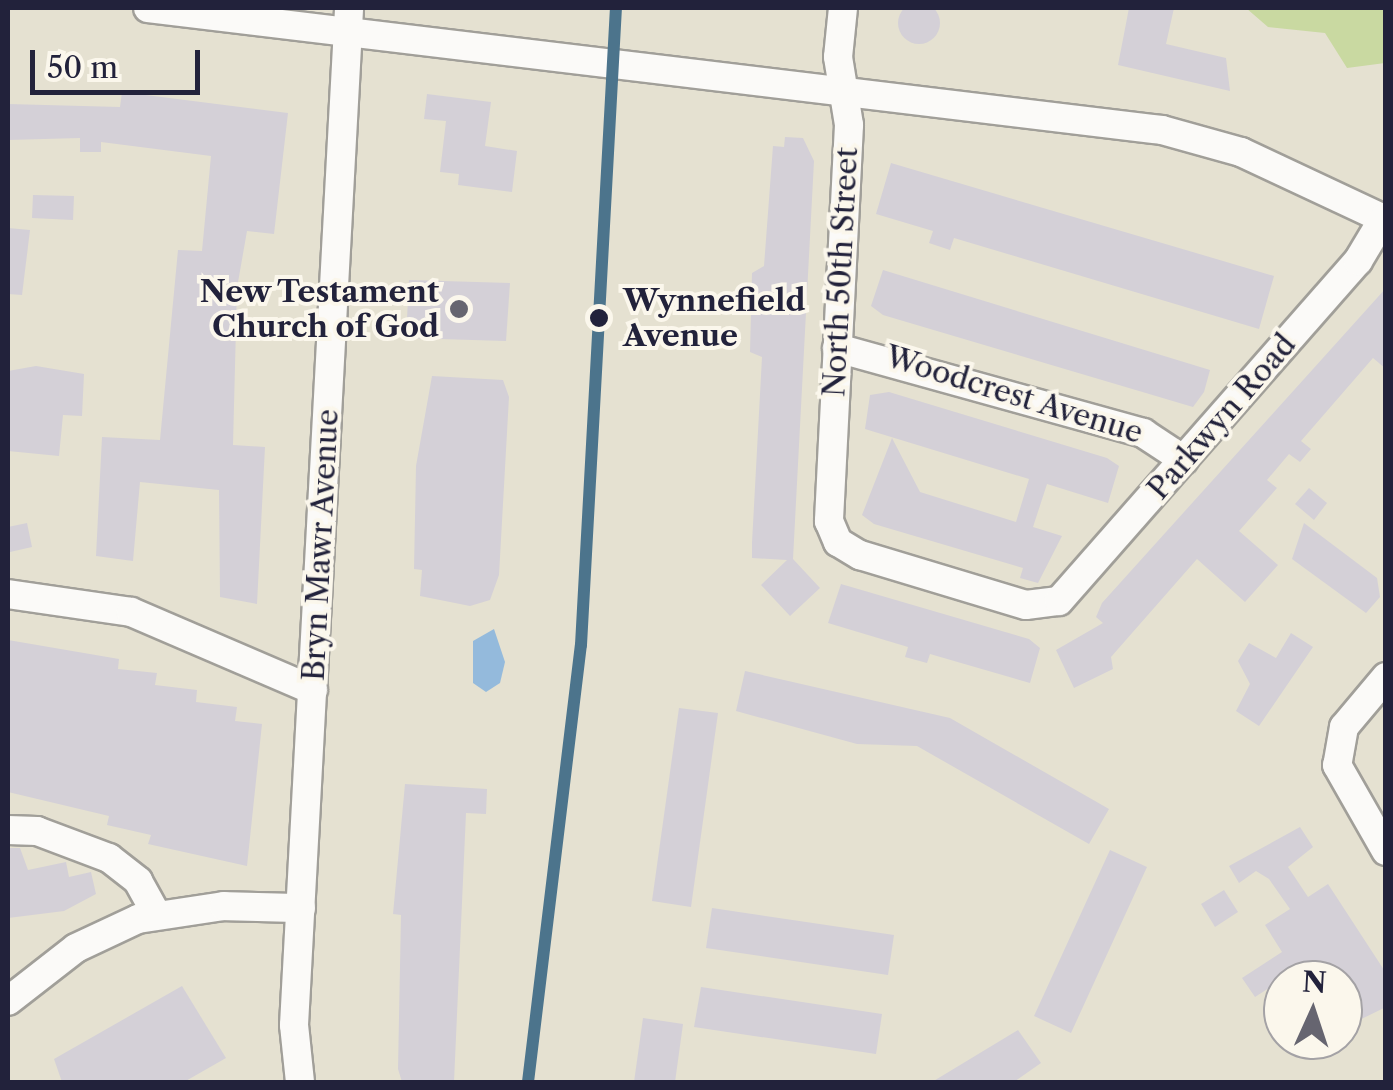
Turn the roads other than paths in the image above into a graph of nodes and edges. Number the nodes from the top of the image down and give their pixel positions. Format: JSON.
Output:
{"nodes":[{"id":1,"x":148,"y":8,"type":"edge"},
{"id":2,"x":843,"y":8,"type":"edge"},
{"id":3,"x":349,"y":19,"type":"edge"},
{"id":4,"x":844,"y":89,"type":"junction"},
{"id":5,"x":1384,"y":220,"type":"edge"},
{"id":6,"x":838,"y":348,"type":"junction"},
{"id":7,"x":1184,"y":460,"type":"junction"},
{"id":8,"x":8,"y":594,"type":"edge"},
{"id":9,"x":1050,"y":605,"type":"joint"},
{"id":10,"x":1386,"y":678,"type":"edge"},
{"id":11,"x":313,"y":690,"type":"junction"},
{"id":12,"x":8,"y":830,"type":"edge"},
{"id":13,"x":1386,"y":851,"type":"edge"},
{"id":14,"x":301,"y":908,"type":"junction"},
{"id":15,"x":156,"y":914,"type":"junction"},
{"id":16,"x":8,"y":1001,"type":"edge"},
{"id":17,"x":300,"y":1082,"type":"edge"}],
"edges":[{"from":1,"to":3,"type":"street"},
{"from":2,"to":4,"type":"street","name":"North 50th Street"},
{"from":3,"to":4,"type":"street"},
{"from":3,"to":11,"type":"street","name":"Bryn Mawr Avenue"},
{"from":4,"to":5,"type":"street"},
{"from":4,"to":6,"type":"street","name":"North 50th Street"},
{"from":5,"to":7,"type":"street","name":"Parkwyn Road"},
{"from":6,"to":7,"type":"street","name":"Woodcrest Avenue"},
{"from":6,"to":9,"type":"street","name":"North 50th Street"},
{"from":7,"to":9,"type":"street","name":"Parkwyn Road"},
{"from":8,"to":11,"type":"street"},
{"from":10,"to":13,"type":"street"},
{"from":11,"to":14,"type":"street","name":"Bryn Mawr Avenue"},
{"from":12,"to":15,"type":"street"},
{"from":14,"to":15,"type":"street"},
{"from":14,"to":17,"type":"street","name":"Bryn Mawr Avenue"},
{"from":15,"to":16,"type":"street"}]}
